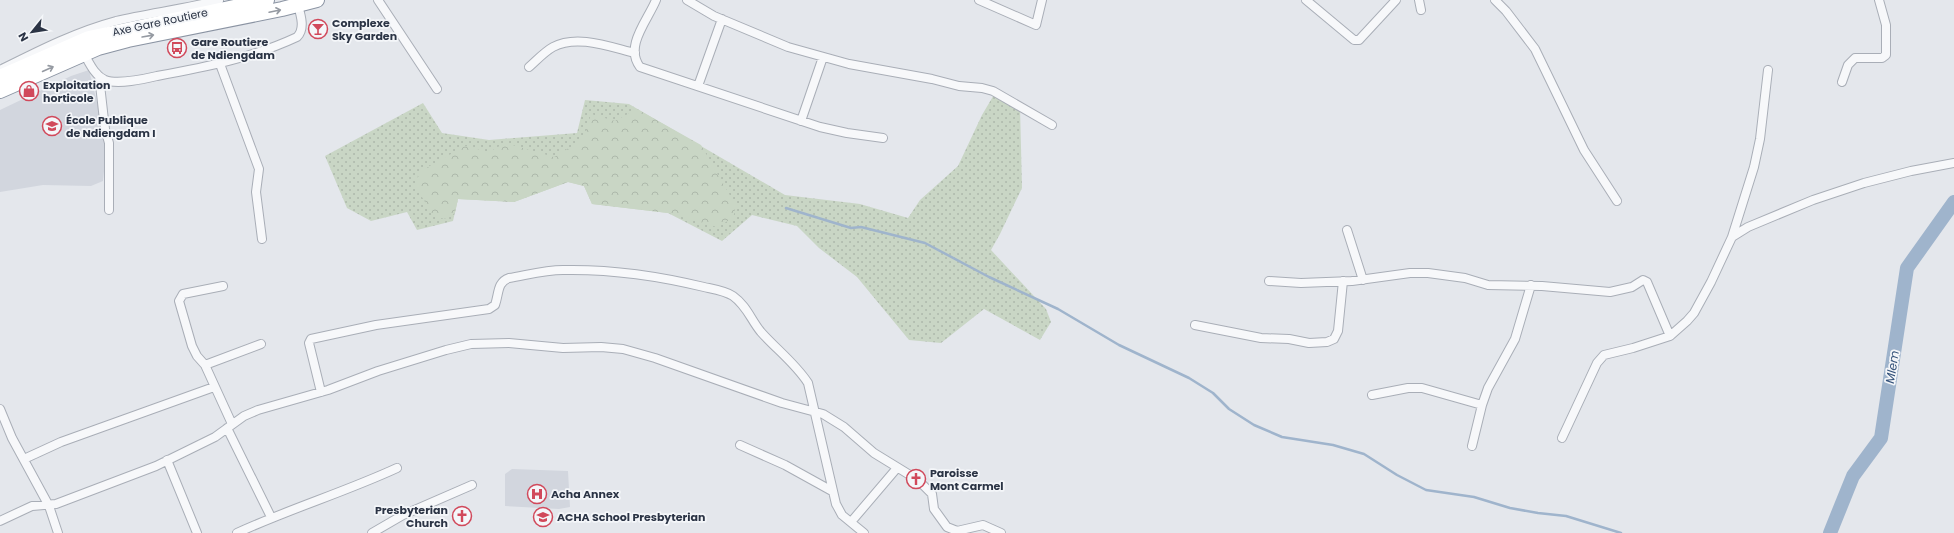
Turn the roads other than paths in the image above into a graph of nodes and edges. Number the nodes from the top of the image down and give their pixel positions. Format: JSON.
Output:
{"nodes":[{"id":1,"x":219,"y":0,"type":"edge"},
{"id":2,"x":267,"y":0,"type":"edge"},
{"id":3,"x":317,"y":0,"type":"edge"},
{"id":4,"x":378,"y":0,"type":"edge"},
{"id":5,"x":656,"y":0,"type":"edge"},
{"id":6,"x":687,"y":0,"type":"edge"},
{"id":7,"x":979,"y":0,"type":"edge"},
{"id":8,"x":1042,"y":0,"type":"edge"},
{"id":9,"x":1306,"y":0,"type":"edge"},
{"id":10,"x":1396,"y":0,"type":"edge"},
{"id":11,"x":1419,"y":0,"type":"edge"},
{"id":12,"x":1495,"y":0,"type":"edge"},
{"id":13,"x":1879,"y":0,"type":"edge"},
{"id":14,"x":297,"y":2,"type":"edge"},
{"id":15,"x":1421,"y":10,"type":"dead end"},
{"id":16,"x":722,"y":20,"type":"junction"},
{"id":17,"x":127,"y":35,"type":"junction"},
{"id":18,"x":80,"y":48,"type":"junction"},
{"id":19,"x":635,"y":53,"type":"junction"},
{"id":20,"x":823,"y":57,"type":"junction"},
{"id":21,"x":220,"y":64,"type":"junction"},
{"id":22,"x":529,"y":67,"type":"dead end"},
{"id":23,"x":0,"y":70,"type":"edge"},
{"id":24,"x":1768,"y":70,"type":"dead end"},
{"id":25,"x":99,"y":76,"type":"junction"},
{"id":26,"x":0,"y":77,"type":"edge"},
{"id":27,"x":1842,"y":82,"type":"dead end"},
{"id":28,"x":698,"y":86,"type":"junction"},
{"id":29,"x":437,"y":89,"type":"dead end"},
{"id":30,"x":0,"y":91,"type":"edge"},
{"id":31,"x":801,"y":122,"type":"junction"},
{"id":32,"x":1052,"y":125,"type":"dead end"},
{"id":33,"x":883,"y":138,"type":"dead end"},
{"id":34,"x":1954,"y":163,"type":"edge"},
{"id":35,"x":1617,"y":201,"type":"dead end"},
{"id":36,"x":109,"y":210,"type":"dead end"},
{"id":37,"x":1347,"y":230,"type":"dead end"},
{"id":38,"x":1732,"y":237,"type":"junction"},
{"id":39,"x":262,"y":239,"type":"dead end"},
{"id":40,"x":1363,"y":280,"type":"junction"},
{"id":41,"x":1269,"y":281,"type":"dead end"},
{"id":42,"x":1343,"y":282,"type":"junction"},
{"id":43,"x":223,"y":286,"type":"dead end"},
{"id":44,"x":1531,"y":286,"type":"junction"},
{"id":45,"x":1195,"y":325,"type":"dead end"},
{"id":46,"x":1670,"y":336,"type":"junction"},
{"id":47,"x":261,"y":344,"type":"dead end"},
{"id":48,"x":205,"y":365,"type":"junction"},
{"id":49,"x":214,"y":387,"type":"junction"},
{"id":50,"x":321,"y":392,"type":"junction"},
{"id":51,"x":1372,"y":395,"type":"dead end"},
{"id":52,"x":1482,"y":405,"type":"junction"},
{"id":53,"x":0,"y":409,"type":"edge"},
{"id":54,"x":816,"y":413,"type":"junction"},
{"id":55,"x":229,"y":426,"type":"junction"},
{"id":56,"x":1562,"y":438,"type":"dead end"},
{"id":57,"x":740,"y":445,"type":"dead end"},
{"id":58,"x":1472,"y":446,"type":"dead end"},
{"id":59,"x":24,"y":459,"type":"junction"},
{"id":60,"x":167,"y":460,"type":"junction"},
{"id":61,"x":397,"y":468,"type":"dead end"},
{"id":62,"x":897,"y":468,"type":"junction"},
{"id":63,"x":472,"y":485,"type":"dead end"},
{"id":64,"x":832,"y":491,"type":"junction"},
{"id":65,"x":49,"y":506,"type":"junction"},
{"id":66,"x":271,"y":518,"type":"junction"},
{"id":67,"x":0,"y":521,"type":"edge"},
{"id":68,"x":851,"y":522,"type":"junction"},
{"id":69,"x":58,"y":533,"type":"edge"},
{"id":70,"x":198,"y":533,"type":"edge"},
{"id":71,"x":237,"y":533,"type":"edge"},
{"id":72,"x":372,"y":533,"type":"edge"},
{"id":73,"x":864,"y":533,"type":"edge"},
{"id":74,"x":1001,"y":533,"type":"edge"}],
"edges":[{"from":1,"to":23,"type":"street"},
{"from":2,"to":17,"type":"highway","name":"Axe Gare Routiere"},
{"from":3,"to":14,"type":"highway","name":"Axe Gare Routiere"},
{"from":4,"to":29,"type":"street"},
{"from":5,"to":19,"type":"street"},
{"from":6,"to":16,"type":"street"},
{"from":7,"to":8,"type":"street"},
{"from":9,"to":10,"type":"street"},
{"from":11,"to":15,"type":"street"},
{"from":12,"to":35,"type":"street"},
{"from":13,"to":27,"type":"street"},
{"from":17,"to":14,"type":"highway","name":"Axe Gare Routiere","one_way":true},
{"from":14,"to":21,"type":"street"},
{"from":16,"to":20,"type":"street"},
{"from":16,"to":28,"type":"street"},
{"from":17,"to":18,"type":"highway","name":"Axe Gare Routiere"},
{"from":18,"to":25,"type":"street"},
{"from":18,"to":26,"type":"highway"},
{"from":30,"to":18,"type":"highway","one_way":true},
{"from":19,"to":22,"type":"street"},
{"from":19,"to":28,"type":"street"},
{"from":20,"to":31,"type":"street"},
{"from":20,"to":32,"type":"street"},
{"from":21,"to":25,"type":"street"},
{"from":21,"to":39,"type":"street"},
{"from":24,"to":38,"type":"street"},
{"from":25,"to":36,"type":"street"},
{"from":28,"to":31,"type":"street"},
{"from":31,"to":33,"type":"street"},
{"from":34,"to":38,"type":"street"},
{"from":37,"to":40,"type":"street"},
{"from":38,"to":46,"type":"street"},
{"from":40,"to":42,"type":"street"},
{"from":40,"to":44,"type":"street"},
{"from":41,"to":42,"type":"street"},
{"from":42,"to":45,"type":"street"},
{"from":43,"to":48,"type":"street"},
{"from":44,"to":46,"type":"street"},
{"from":44,"to":52,"type":"street"},
{"from":46,"to":56,"type":"street"},
{"from":47,"to":48,"type":"street"},
{"from":48,"to":49,"type":"street"},
{"from":49,"to":55,"type":"street"},
{"from":49,"to":59,"type":"street"},
{"from":50,"to":54,"type":"street"},
{"from":50,"to":54,"type":"street"},
{"from":50,"to":55,"type":"street"},
{"from":51,"to":52,"type":"street"},
{"from":52,"to":58,"type":"street"},
{"from":53,"to":59,"type":"street"},
{"from":54,"to":62,"type":"street"},
{"from":54,"to":64,"type":"street"},
{"from":55,"to":60,"type":"street"},
{"from":55,"to":66,"type":"street"},
{"from":57,"to":64,"type":"street"},
{"from":59,"to":65,"type":"street"},
{"from":60,"to":65,"type":"street"},
{"from":60,"to":70,"type":"street"},
{"from":61,"to":66,"type":"street"},
{"from":62,"to":68,"type":"street"},
{"from":62,"to":74,"type":"street"},
{"from":63,"to":72,"type":"street"},
{"from":64,"to":68,"type":"street"},
{"from":65,"to":67,"type":"street"},
{"from":65,"to":69,"type":"street"},
{"from":66,"to":71,"type":"street"},
{"from":68,"to":73,"type":"street"}]}
